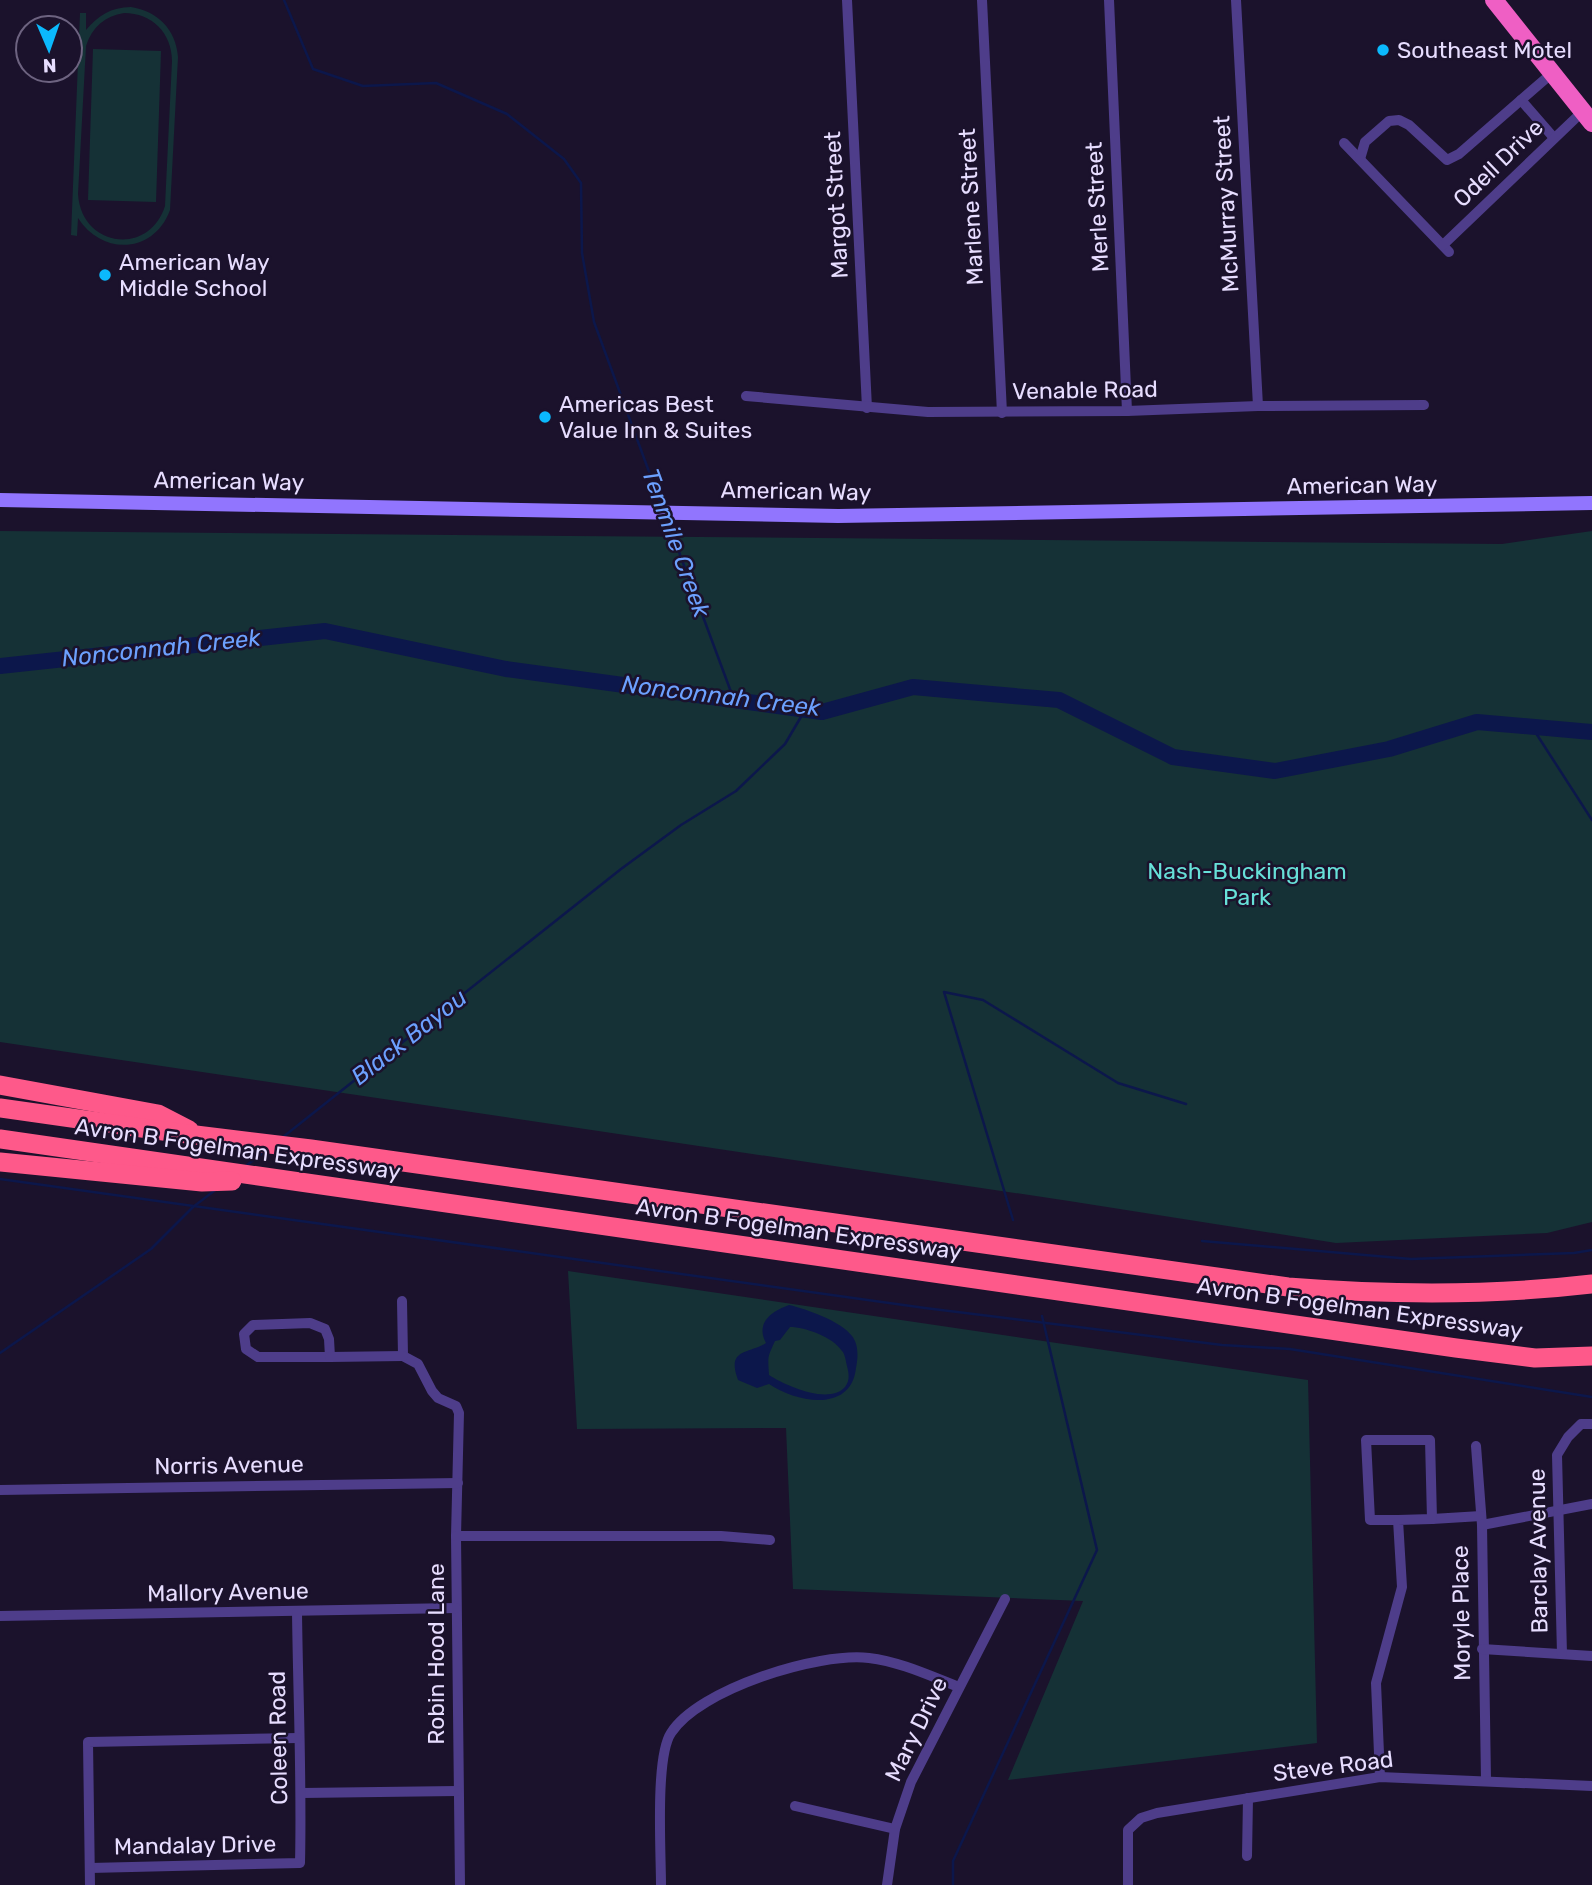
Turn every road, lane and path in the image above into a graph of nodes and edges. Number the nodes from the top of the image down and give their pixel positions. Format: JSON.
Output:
{"nodes":[{"id":1,"x":847,"y":0,"type":"edge"},
{"id":2,"x":982,"y":0,"type":"edge"},
{"id":3,"x":1109,"y":0,"type":"edge"},
{"id":4,"x":1236,"y":0,"type":"edge"},
{"id":5,"x":1494,"y":0,"type":"edge"},
{"id":6,"x":1551,"y":74,"type":"junction"},
{"id":7,"x":1521,"y":100,"type":"junction"},
{"id":8,"x":1587,"y":117,"type":"edge"},
{"id":9,"x":1554,"y":138,"type":"junction"},
{"id":10,"x":1344,"y":143,"type":"dead end"},
{"id":11,"x":1360,"y":159,"type":"junction"},
{"id":12,"x":746,"y":396,"type":"dead end"},
{"id":13,"x":1424,"y":405,"type":"dead end"},
{"id":14,"x":1258,"y":406,"type":"junction"},
{"id":15,"x":867,"y":408,"type":"junction"},
{"id":16,"x":1127,"y":411,"type":"junction"},
{"id":17,"x":1002,"y":413,"type":"junction"},
{"id":18,"x":0,"y":500,"type":"edge"},
{"id":19,"x":1592,"y":503,"type":"edge"},
{"id":20,"x":0,"y":1085,"type":"edge"},
{"id":21,"x":0,"y":1108,"type":"edge"},
{"id":22,"x":207,"y":1136,"type":"junction"},
{"id":23,"x":0,"y":1139,"type":"edge"},
{"id":24,"x":0,"y":1161,"type":"edge"},
{"id":25,"x":178,"y":1172,"type":"junction"},
{"id":26,"x":1592,"y":1284,"type":"edge"},
{"id":27,"x":402,"y":1301,"type":"dead end"},
{"id":28,"x":403,"y":1356,"type":"junction"},
{"id":29,"x":1592,"y":1356,"type":"edge"},
{"id":30,"x":330,"y":1357,"type":"junction"},
{"id":31,"x":1535,"y":1358,"type":"junction"},
{"id":32,"x":1592,"y":1367,"type":"edge"},
{"id":33,"x":1592,"y":1424,"type":"edge"},
{"id":34,"x":1476,"y":1446,"type":"dead end"},
{"id":35,"x":458,"y":1483,"type":"junction"},
{"id":36,"x":0,"y":1489,"type":"edge"},
{"id":37,"x":1592,"y":1504,"type":"edge"},
{"id":38,"x":1559,"y":1511,"type":"junction"},
{"id":39,"x":1432,"y":1519,"type":"junction"},
{"id":40,"x":1398,"y":1520,"type":"junction"},
{"id":41,"x":1481,"y":1521,"type":"junction"},
{"id":42,"x":456,"y":1536,"type":"junction"},
{"id":43,"x":770,"y":1540,"type":"dead end"},
{"id":44,"x":1005,"y":1599,"type":"dead end"},
{"id":45,"x":456,"y":1608,"type":"junction"},
{"id":46,"x":297,"y":1612,"type":"junction"},
{"id":47,"x":0,"y":1616,"type":"edge"},
{"id":48,"x":1482,"y":1649,"type":"junction"},
{"id":49,"x":1562,"y":1654,"type":"junction"},
{"id":50,"x":1592,"y":1656,"type":"edge"},
{"id":51,"x":959,"y":1687,"type":"junction"},
{"id":52,"x":298,"y":1738,"type":"junction"},
{"id":53,"x":1380,"y":1777,"type":"junction"},
{"id":54,"x":1486,"y":1780,"type":"junction"},
{"id":55,"x":1592,"y":1786,"type":"edge"},
{"id":56,"x":457,"y":1791,"type":"junction"},
{"id":57,"x":302,"y":1793,"type":"junction"},
{"id":58,"x":1248,"y":1797,"type":"junction"},
{"id":59,"x":794,"y":1806,"type":"dead end"},
{"id":60,"x":895,"y":1829,"type":"junction"},
{"id":61,"x":1247,"y":1856,"type":"dead end"},
{"id":62,"x":300,"y":1863,"type":"joint"},
{"id":63,"x":90,"y":1868,"type":"junction"},
{"id":64,"x":90,"y":1885,"type":"edge"},
{"id":65,"x":460,"y":1885,"type":"edge"},
{"id":66,"x":660,"y":1885,"type":"edge"},
{"id":67,"x":887,"y":1885,"type":"edge"},
{"id":68,"x":1128,"y":1885,"type":"edge"}],
"edges":[{"from":1,"to":15,"type":"street","name":"Margot Street"},
{"from":2,"to":17,"type":"street","name":"Marlene Street"},
{"from":3,"to":16,"type":"street","name":"Merle Street"},
{"from":4,"to":14,"type":"street","name":"McMurray Street"},
{"from":5,"to":6,"type":"highway"},
{"from":6,"to":7,"type":"street"},
{"from":6,"to":8,"type":"highway"},
{"from":7,"to":9,"type":"street"},
{"from":7,"to":11,"type":"street"},
{"from":8,"to":9,"type":"street","name":"Odell Drive"},
{"from":9,"to":11,"type":"street","name":"Odell Drive"},
{"from":10,"to":11,"type":"street"},
{"from":12,"to":15,"type":"street","name":"Venable Road"},
{"from":13,"to":14,"type":"street","name":"Venable Road"},
{"from":14,"to":16,"type":"street","name":"Venable Road"},
{"from":15,"to":17,"type":"street","name":"Venable Road"},
{"from":16,"to":17,"type":"street","name":"Venable Road"},
{"from":18,"to":19,"type":"main road","name":"American Way"},
{"from":20,"to":22,"type":"highway"},
{"from":21,"to":22,"type":"highway","name":"Avron B Fogelman Expressway"},
{"from":22,"to":26,"type":"highway","name":"Avron B Fogelman Expressway"},
{"from":23,"to":25,"type":"highway","name":"Avron B Fogelman Expressway"},
{"from":24,"to":25,"type":"highway"},
{"from":25,"to":31,"type":"highway","name":"Avron B Fogelman Expressway"},
{"from":27,"to":28,"type":"street"},
{"from":28,"to":30,"type":"street"},
{"from":28,"to":35,"type":"street","name":"Robin Hood Lane"},
{"from":29,"to":31,"type":"highway","name":"Avron B Fogelman Expressway"},
{"from":30,"to":30,"type":"street"},
{"from":31,"to":32,"type":"highway"},
{"from":33,"to":38,"type":"street","name":"Barclay Avenue"},
{"from":34,"to":41,"type":"street","name":"Moryle Place"},
{"from":35,"to":36,"type":"street","name":"Norris Avenue"},
{"from":35,"to":42,"type":"street","name":"Robin Hood Lane"},
{"from":37,"to":38,"type":"street"},
{"from":38,"to":41,"type":"street"},
{"from":38,"to":49,"type":"street","name":"Barclay Avenue"},
{"from":39,"to":40,"type":"street"},
{"from":39,"to":40,"type":"street"},
{"from":39,"to":41,"type":"street"},
{"from":40,"to":53,"type":"street"},
{"from":41,"to":48,"type":"street","name":"Moryle Place"},
{"from":42,"to":43,"type":"street"},
{"from":42,"to":45,"type":"street","name":"Robin Hood Lane"},
{"from":44,"to":51,"type":"street","name":"Mary Drive"},
{"from":45,"to":46,"type":"street","name":"Mallory Avenue"},
{"from":45,"to":56,"type":"street","name":"Robin Hood Lane"},
{"from":46,"to":47,"type":"street","name":"Mallory Avenue"},
{"from":46,"to":52,"type":"street","name":"Coleen Road"},
{"from":48,"to":49,"type":"street","name":"Barclay Avenue"},
{"from":48,"to":54,"type":"street","name":"Moryle Place"},
{"from":49,"to":50,"type":"street","name":"Barclay Avenue"},
{"from":51,"to":60,"type":"street","name":"Mary Drive"},
{"from":51,"to":66,"type":"street"},
{"from":52,"to":57,"type":"street","name":"Coleen Road"},
{"from":52,"to":63,"type":"street"},
{"from":53,"to":54,"type":"street","name":"Steve Road"},
{"from":53,"to":58,"type":"street","name":"Steve Road"},
{"from":54,"to":55,"type":"street","name":"Steve Road"},
{"from":56,"to":57,"type":"street"},
{"from":56,"to":65,"type":"street","name":"Robin Hood Lane"},
{"from":57,"to":62,"type":"street","name":"Coleen Road"},
{"from":58,"to":61,"type":"street"},
{"from":58,"to":68,"type":"street","name":"Steve Road"},
{"from":59,"to":60,"type":"street"},
{"from":60,"to":67,"type":"street","name":"Mary Drive"},
{"from":62,"to":63,"type":"street","name":"Mandalay Drive"},
{"from":63,"to":64,"type":"street"}]}
